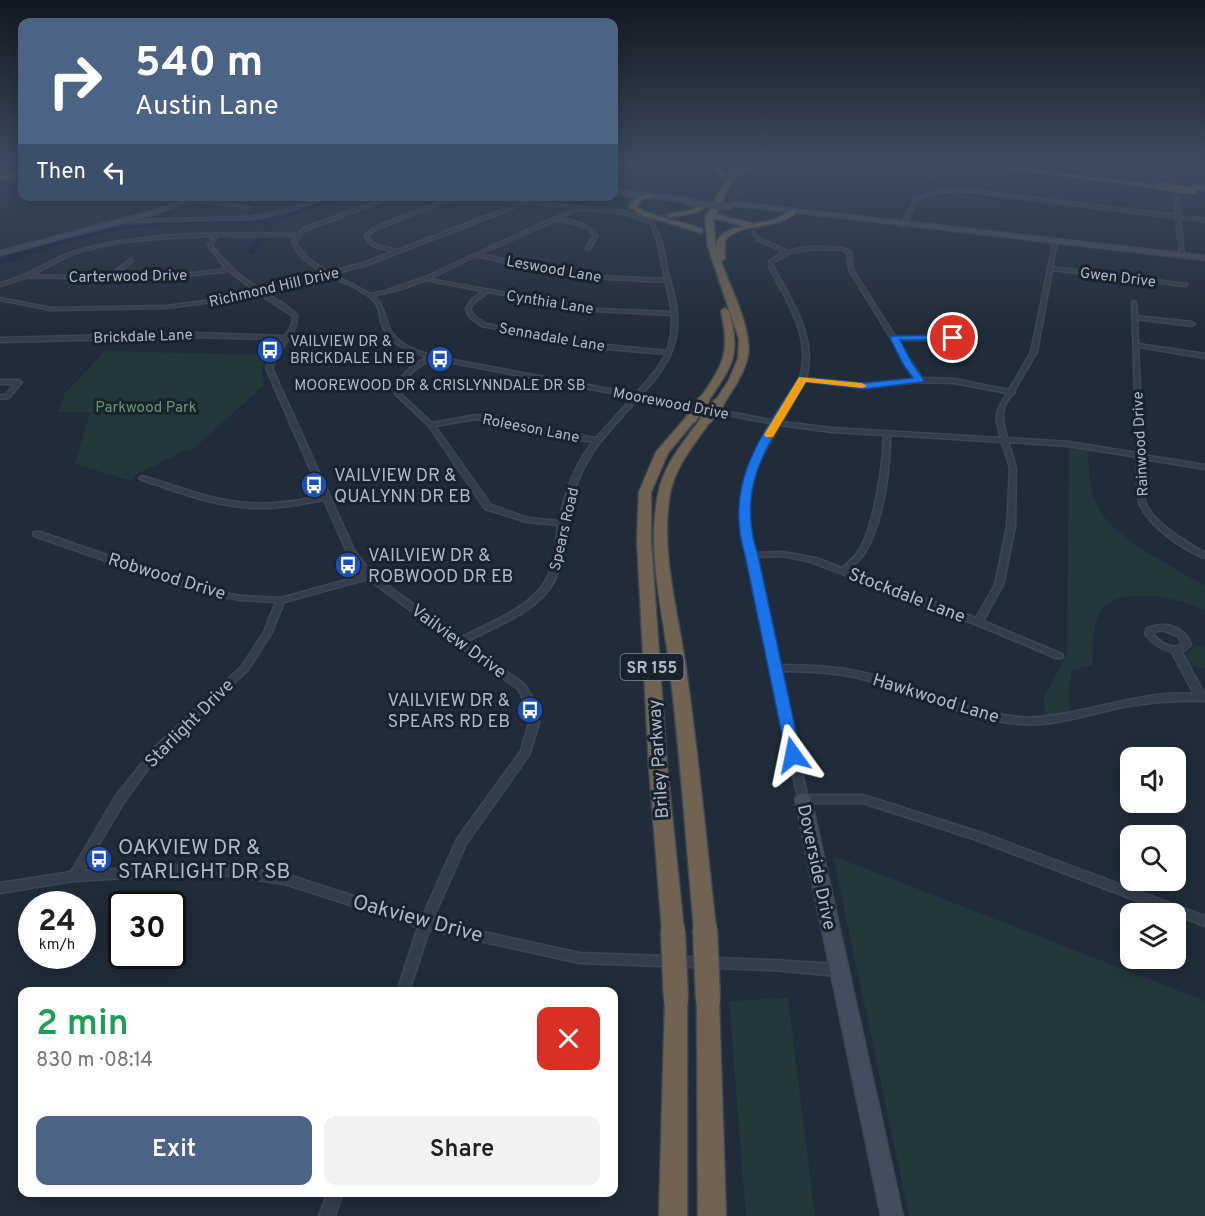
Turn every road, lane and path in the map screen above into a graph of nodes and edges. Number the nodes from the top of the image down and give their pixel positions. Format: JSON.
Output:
{"nodes":[{"id":1,"x":132,"y":219,"type":"edge"},
{"id":2,"x":219,"y":219,"type":"edge"},
{"id":3,"x":329,"y":219,"type":"edge"},
{"id":4,"x":400,"y":219,"type":"edge"},
{"id":5,"x":482,"y":219,"type":"edge"},
{"id":6,"x":558,"y":219,"type":"joint"},
{"id":7,"x":642,"y":219,"type":"edge"},
{"id":8,"x":668,"y":219,"type":"edge"},
{"id":9,"x":702,"y":219,"type":"edge"},
{"id":10,"x":710,"y":219,"type":"edge"},
{"id":11,"x":722,"y":219,"type":"edge"},
{"id":12,"x":777,"y":219,"type":"edge"},
{"id":13,"x":783,"y":219,"type":"edge"},
{"id":14,"x":854,"y":219,"type":"edge"},
{"id":15,"x":906,"y":219,"type":"edge"},
{"id":16,"x":1179,"y":219,"type":"edge"},
{"id":17,"x":124,"y":221,"type":"junction"},
{"id":18,"x":903,"y":225,"type":"junction"},
{"id":19,"x":699,"y":231,"type":"junction"},
{"id":20,"x":753,"y":233,"type":"dead end"},
{"id":21,"x":298,"y":235,"type":"junction"},
{"id":22,"x":216,"y":236,"type":"junction"},
{"id":23,"x":1055,"y":242,"type":"junction"},
{"id":24,"x":587,"y":249,"type":"dead end"},
{"id":25,"x":397,"y":251,"type":"junction"},
{"id":26,"x":787,"y":252,"type":"junction"},
{"id":27,"x":0,"y":253,"type":"edge"},
{"id":28,"x":476,"y":255,"type":"junction"},
{"id":29,"x":1182,"y":255,"type":"junction"},
{"id":30,"x":1205,"y":258,"type":"edge"},
{"id":31,"x":131,"y":260,"type":"dead end"},
{"id":32,"x":1050,"y":268,"type":"junction"},
{"id":33,"x":228,"y":270,"type":"junction"},
{"id":34,"x":330,"y":274,"type":"junction"},
{"id":35,"x":722,"y":274,"type":"junction"},
{"id":36,"x":28,"y":276,"type":"junction"},
{"id":37,"x":107,"y":279,"type":"junction"},
{"id":38,"x":428,"y":280,"type":"junction"},
{"id":39,"x":668,"y":280,"type":"junction"},
{"id":40,"x":0,"y":285,"type":"edge"},
{"id":41,"x":1185,"y":285,"type":"dead end"},
{"id":42,"x":487,"y":291,"type":"junction"},
{"id":43,"x":257,"y":292,"type":"junction"},
{"id":44,"x":372,"y":295,"type":"junction"},
{"id":45,"x":0,"y":299,"type":"edge"},
{"id":46,"x":1134,"y":302,"type":"dead end"},
{"id":47,"x":673,"y":314,"type":"junction"},
{"id":48,"x":1134,"y":317,"type":"junction"},
{"id":49,"x":1192,"y":324,"type":"dead end"},
{"id":50,"x":285,"y":338,"type":"junction"},
{"id":51,"x":894,"y":338,"type":"junction"},
{"id":52,"x":953,"y":338,"type":"dead end"},
{"id":53,"x":0,"y":340,"type":"edge"},
{"id":54,"x":1136,"y":345,"type":"junction"},
{"id":55,"x":670,"y":353,"type":"junction"},
{"id":56,"x":1205,"y":356,"type":"edge"},
{"id":57,"x":431,"y":357,"type":"junction"},
{"id":58,"x":803,"y":379,"type":"junction"},
{"id":59,"x":920,"y":380,"type":"junction"},
{"id":60,"x":0,"y":382,"type":"edge"},
{"id":61,"x":1012,"y":392,"type":"junction"},
{"id":62,"x":635,"y":396,"type":"junction"},
{"id":63,"x":0,"y":398,"type":"edge"},
{"id":64,"x":699,"y":418,"type":"junction"},
{"id":65,"x":778,"y":423,"type":"junction"},
{"id":66,"x":431,"y":425,"type":"junction"},
{"id":67,"x":887,"y":434,"type":"junction"},
{"id":68,"x":1004,"y":439,"type":"junction"},
{"id":69,"x":596,"y":440,"type":"junction"},
{"id":70,"x":1139,"y":456,"type":"junction"},
{"id":71,"x":1205,"y":467,"type":"edge"},
{"id":72,"x":142,"y":478,"type":"dead end"},
{"id":73,"x":327,"y":497,"type":"junction"},
{"id":74,"x":562,"y":524,"type":"junction"},
{"id":75,"x":37,"y":534,"type":"dead end"},
{"id":76,"x":752,"y":555,"type":"junction"},
{"id":77,"x":1205,"y":556,"type":"edge"},
{"id":78,"x":843,"y":571,"type":"junction"},
{"id":79,"x":369,"y":576,"type":"junction"},
{"id":80,"x":281,"y":600,"type":"junction"},
{"id":81,"x":978,"y":622,"type":"junction"},
{"id":82,"x":460,"y":642,"type":"junction"},
{"id":83,"x":1175,"y":649,"type":"dead end"},
{"id":84,"x":1059,"y":656,"type":"dead end"},
{"id":85,"x":774,"y":668,"type":"junction"},
{"id":86,"x":1203,"y":698,"type":"edge"},
{"id":87,"x":803,"y":799,"type":"junction"},
{"id":88,"x":74,"y":876,"type":"junction"},
{"id":89,"x":0,"y":888,"type":"edge"},
{"id":90,"x":1205,"y":921,"type":"edge"},
{"id":91,"x":425,"y":924,"type":"junction"},
{"id":92,"x":838,"y":970,"type":"junction"},
{"id":93,"x":405,"y":987,"type":"edge"},
{"id":94,"x":334,"y":1197,"type":"edge"},
{"id":95,"x":327,"y":1216,"type":"edge"},
{"id":96,"x":673,"y":1216,"type":"edge"},
{"id":97,"x":712,"y":1216,"type":"edge"},
{"id":98,"x":892,"y":1216,"type":"edge"}],
"edges":[{"from":1,"to":17,"type":"main road"},
{"from":2,"to":17,"type":"street"},
{"from":3,"to":21,"type":"street"},
{"from":4,"to":25,"type":"street"},
{"from":5,"to":25,"type":"street","name":"Richmond Hill Drive"},
{"from":6,"to":24,"type":"street"},
{"from":6,"to":28,"type":"street"},
{"from":7,"to":39,"type":"street","name":"Spears Road"},
{"from":8,"to":19,"type":"highway"},
{"from":9,"to":19,"type":"highway","name":"Briley Parkway","number":"SR 155"},
{"from":10,"to":35,"type":"highway","name":"Briley Parkway","number":"SR 155"},
{"from":11,"to":12,"type":"highway"},
{"from":13,"to":35,"type":"highway"},
{"from":14,"to":18,"type":"main road"},
{"from":15,"to":18,"type":"street"},
{"from":16,"to":29,"type":"street"},
{"from":17,"to":27,"type":"main road"},
{"from":18,"to":23,"type":"main road"},
{"from":19,"to":64,"type":"highway","name":"Briley Parkway","number":"SR 155","bridge":true},
{"from":20,"to":26,"type":"street"},
{"from":21,"to":22,"type":"street"},
{"from":21,"to":34,"type":"street"},
{"from":22,"to":33,"type":"street","name":"Vailview Drive"},
{"from":22,"to":36,"type":"street"},
{"from":23,"to":29,"type":"main road"},
{"from":23,"to":32,"type":"street"},
{"from":25,"to":34,"type":"street","name":"Richmond Hill Drive"},
{"from":26,"to":51,"type":"street"},
{"from":26,"to":58,"type":"street","name":"Doverside Drive"},
{"from":28,"to":38,"type":"street"},
{"from":28,"to":39,"type":"street","name":"Leswood Lane"},
{"from":29,"to":30,"type":"main road"},
{"from":31,"to":37,"type":"street"},
{"from":32,"to":41,"type":"street","name":"Gwen Drive"},
{"from":32,"to":61,"type":"street"},
{"from":33,"to":37,"type":"street","name":"Carterwood Drive"},
{"from":33,"to":43,"type":"street","name":"Vailview Drive"},
{"from":34,"to":43,"type":"street","name":"Richmond Hill Drive"},
{"from":34,"to":44,"type":"street"},
{"from":35,"to":64,"type":"highway","name":"Briley Parkway","number":"SR 155","bridge":true},
{"from":36,"to":37,"type":"street","name":"Carterwood Drive"},
{"from":36,"to":40,"type":"street"},
{"from":38,"to":42,"type":"street","name":"Cynthia Lane"},
{"from":38,"to":44,"type":"street"},
{"from":39,"to":47,"type":"street","name":"Spears Road"},
{"from":42,"to":47,"type":"street","name":"Cynthia Lane"},
{"from":42,"to":55,"type":"street","name":"Sennadale Lane"},
{"from":43,"to":45,"type":"street","name":"Richmond Hill Drive"},
{"from":43,"to":50,"type":"street","name":"Vailview Drive"},
{"from":44,"to":57,"type":"street","name":"Moorewood Drive"},
{"from":46,"to":48,"type":"street","name":"Rainwood Drive"},
{"from":47,"to":55,"type":"street","name":"Spears Road"},
{"from":48,"to":49,"type":"street"},
{"from":48,"to":54,"type":"street","name":"Rainwood Drive"},
{"from":50,"to":53,"type":"street","name":"Brickdale Lane"},
{"from":50,"to":73,"type":"street","name":"Vailview Drive"},
{"from":51,"to":52,"type":"street"},
{"from":51,"to":59,"type":"street"},
{"from":54,"to":56,"type":"street"},
{"from":54,"to":70,"type":"street","name":"Rainwood Drive"},
{"from":55,"to":62,"type":"street","name":"Spears Road"},
{"from":57,"to":62,"type":"street","name":"Moorewood Drive"},
{"from":57,"to":66,"type":"street"},
{"from":58,"to":59,"type":"street"},
{"from":58,"to":65,"type":"street","name":"Doverside Drive"},
{"from":59,"to":61,"type":"street"},
{"from":60,"to":63,"type":"street"},
{"from":61,"to":68,"type":"street"},
{"from":62,"to":65,"type":"street","name":"Moorewood Drive"},
{"from":62,"to":69,"type":"street","name":"Spears Road"},
{"from":64,"to":96,"type":"highway","name":"Briley Parkway","number":"SR 155","bridge":true},
{"from":64,"to":97,"type":"highway","name":"Briley Parkway","number":"SR 155","bridge":true},
{"from":65,"to":67,"type":"street","name":"Moorewood Drive"},
{"from":65,"to":76,"type":"street","name":"Doverside Drive"},
{"from":66,"to":69,"type":"street","name":"Roleeson Lane"},
{"from":66,"to":74,"type":"street"},
{"from":67,"to":68,"type":"street","name":"Moorewood Drive"},
{"from":67,"to":78,"type":"street"},
{"from":68,"to":70,"type":"street","name":"Moorewood Drive"},
{"from":68,"to":81,"type":"street"},
{"from":69,"to":74,"type":"street","name":"Spears Road"},
{"from":70,"to":71,"type":"street","name":"Moorewood Drive"},
{"from":70,"to":77,"type":"street","name":"Rainwood Drive"},
{"from":72,"to":73,"type":"street"},
{"from":73,"to":79,"type":"street","name":"Vailview Drive"},
{"from":74,"to":82,"type":"street","name":"Spears Road"},
{"from":75,"to":80,"type":"street","name":"Robwood Drive"},
{"from":76,"to":78,"type":"street","name":"Stockdale Lane"},
{"from":76,"to":85,"type":"street","name":"Doverside Drive"},
{"from":78,"to":81,"type":"street","name":"Stockdale Lane"},
{"from":79,"to":80,"type":"street","name":"Robwood Drive"},
{"from":79,"to":82,"type":"street","name":"Vailview Drive"},
{"from":80,"to":88,"type":"street","name":"Starlight Drive"},
{"from":81,"to":84,"type":"street","name":"Stockdale Lane"},
{"from":82,"to":91,"type":"street","name":"Vailview Drive"},
{"from":83,"to":86,"type":"street"},
{"from":85,"to":86,"type":"street","name":"Hawkwood Lane"},
{"from":85,"to":87,"type":"street","name":"Doverside Drive"},
{"from":87,"to":90,"type":"street"},
{"from":87,"to":92,"type":"main road","name":"Doverside Drive"},
{"from":88,"to":89,"type":"street","name":"Oakview Drive"},
{"from":88,"to":91,"type":"street","name":"Oakview Drive"},
{"from":91,"to":92,"type":"street","name":"Oakview Drive"},
{"from":91,"to":93,"type":"street","name":"Vailview Drive"},
{"from":92,"to":98,"type":"main road","name":"Doverside Drive"},
{"from":94,"to":95,"type":"street"}]}
